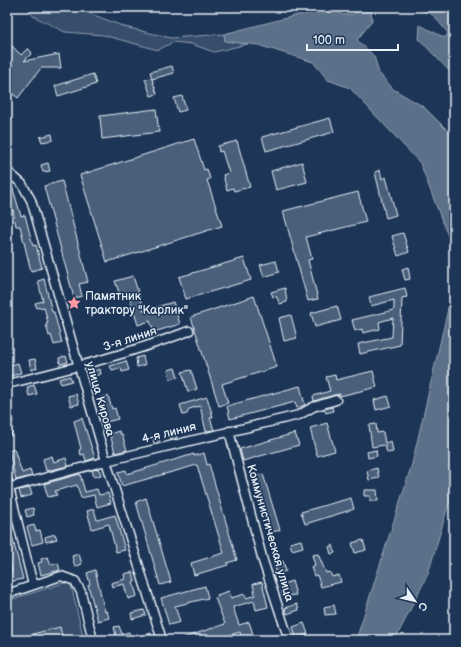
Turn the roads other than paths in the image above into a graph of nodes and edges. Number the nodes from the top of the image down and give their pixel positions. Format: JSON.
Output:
{"nodes":[{"id":1,"x":7,"y":170,"type":"edge"},
{"id":2,"x":189,"y":330,"type":"dead end"},
{"id":3,"x":78,"y":367,"type":"junction"},
{"id":4,"x":7,"y":384,"type":"edge"},
{"id":5,"x":336,"y":400,"type":"dead end"},
{"id":6,"x":229,"y":431,"type":"junction"},
{"id":7,"x":106,"y":461,"type":"junction"},
{"id":8,"x":7,"y":479,"type":"edge"},
{"id":9,"x":8,"y":487,"type":"edge"},
{"id":10,"x":33,"y":585,"type":"junction"},
{"id":11,"x":7,"y":594,"type":"edge"},
{"id":12,"x":93,"y":640,"type":"edge"},
{"id":13,"x":162,"y":640,"type":"edge"},
{"id":14,"x":289,"y":640,"type":"edge"}],
"edges":[{"from":1,"to":3,"type":"street","name":"улица Кирова"},
{"from":2,"to":3,"type":"street","name":"3-я линия"},
{"from":3,"to":4,"type":"street","name":"3-я линия"},
{"from":3,"to":7,"type":"street","name":"улица Кирова"},
{"from":5,"to":6,"type":"street","name":"4-я линия"},
{"from":6,"to":7,"type":"street","name":"4-я линия"},
{"from":6,"to":14,"type":"street","name":"Коммунистическая улица"},
{"from":7,"to":9,"type":"street","name":"4-я линия"},
{"from":7,"to":13,"type":"street","name":"улица Кирова"},
{"from":8,"to":9,"type":"street"},
{"from":9,"to":10,"type":"street"},
{"from":10,"to":11,"type":"street"},
{"from":10,"to":12,"type":"street"}]}
